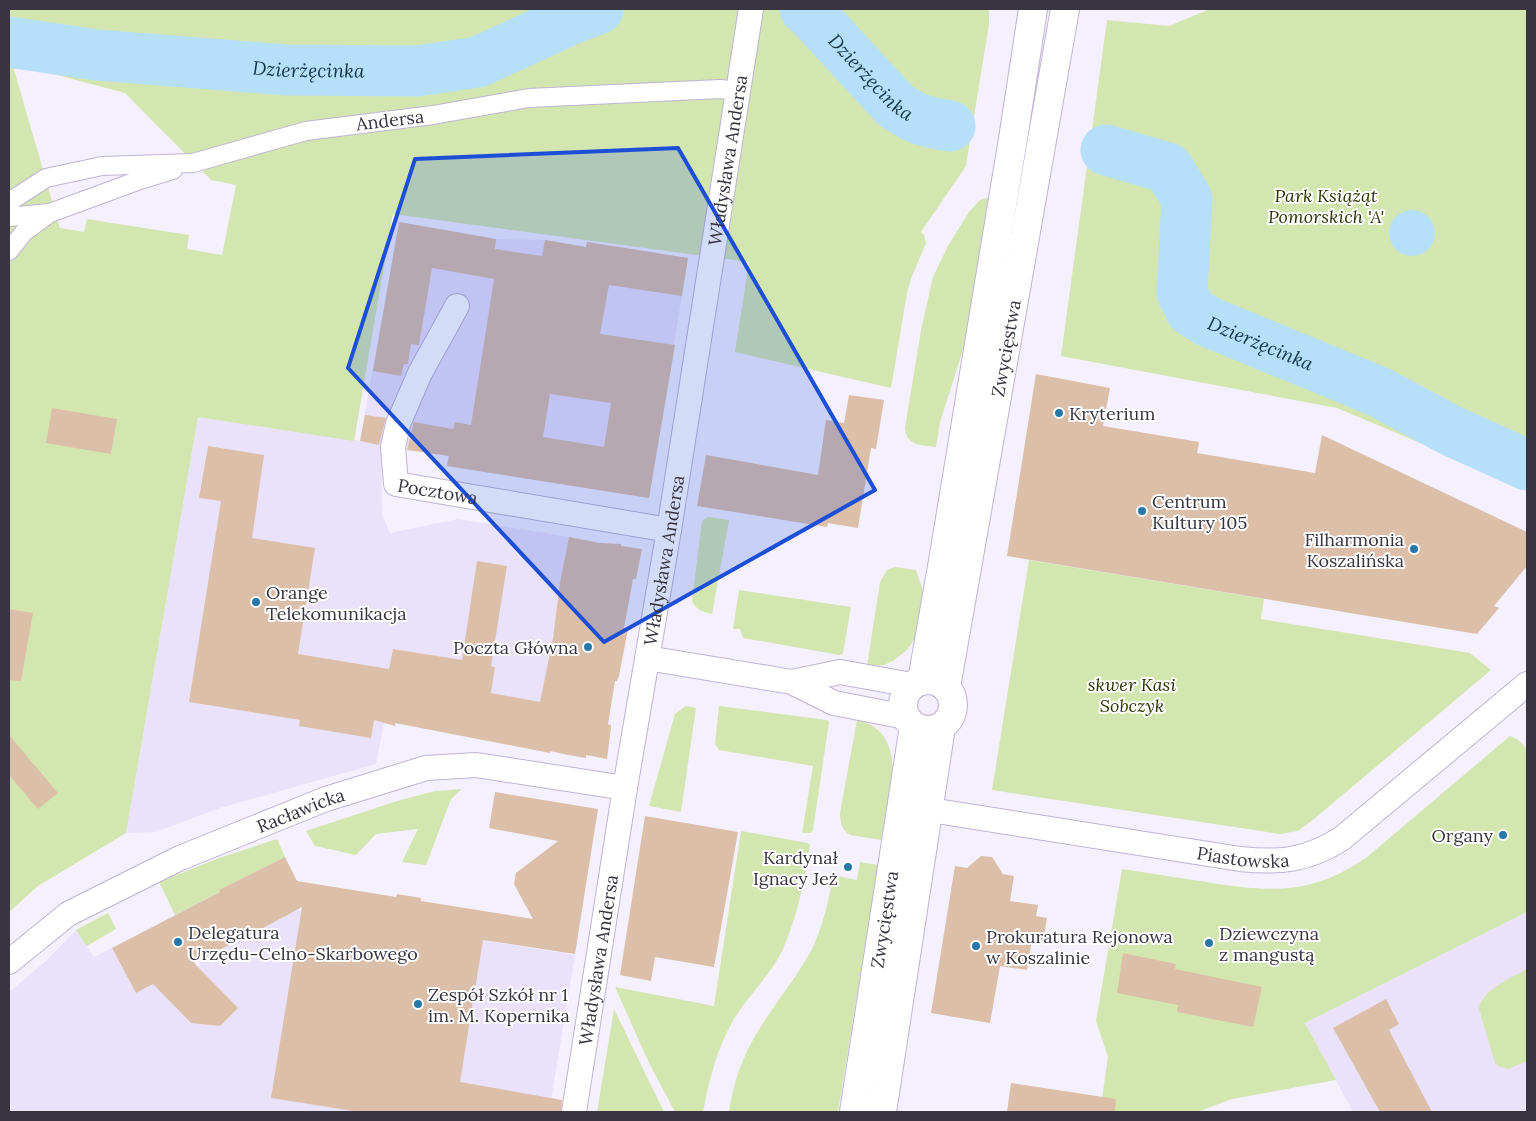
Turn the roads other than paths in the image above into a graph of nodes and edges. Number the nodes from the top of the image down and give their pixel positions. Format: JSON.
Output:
{"nodes":[{"id":1,"x":751,"y":9,"type":"edge"},
{"id":2,"x":1033,"y":9,"type":"edge"},
{"id":3,"x":1065,"y":9,"type":"edge"},
{"id":4,"x":738,"y":91,"type":"junction"},
{"id":5,"x":193,"y":163,"type":"junction"},
{"id":6,"x":9,"y":202,"type":"edge"},
{"id":7,"x":50,"y":212,"type":"junction"},
{"id":8,"x":9,"y":217,"type":"edge"},
{"id":9,"x":9,"y":251,"type":"edge"},
{"id":10,"x":457,"y":306,"type":"dead end"},
{"id":11,"x":669,"y":530,"type":"junction"},
{"id":12,"x":646,"y":658,"type":"junction"},
{"id":13,"x":792,"y":682,"type":"junction"},
{"id":14,"x":927,"y":684,"type":"junction"},
{"id":15,"x":1525,"y":691,"type":"edge"},
{"id":16,"x":921,"y":723,"type":"junction"},
{"id":17,"x":625,"y":788,"type":"junction"},
{"id":18,"x":915,"y":808,"type":"junction"},
{"id":19,"x":9,"y":962,"type":"edge"},
{"id":20,"x":574,"y":1112,"type":"edge"},
{"id":21,"x":854,"y":1112,"type":"edge"},
{"id":22,"x":882,"y":1112,"type":"edge"}],
"edges":[{"from":1,"to":4,"type":"street","name":"Władysława Andersa"},
{"from":2,"to":14,"type":"street","name":"Zwycięstwa"},
{"from":3,"to":14,"type":"street","name":"Zwycięstwa"},
{"from":4,"to":5,"type":"street","name":"Andersa"},
{"from":4,"to":11,"type":"street","name":"Władysława Andersa"},
{"from":5,"to":6,"type":"street","name":"Andersa"},
{"from":5,"to":7,"type":"street"},
{"from":7,"to":8,"type":"street"},
{"from":7,"to":9,"type":"street"},
{"from":10,"to":11,"type":"street","name":"Pocztowa"},
{"from":11,"to":12,"type":"street","name":"Władysława Andersa"},
{"from":12,"to":13,"type":"street"},
{"from":12,"to":17,"type":"street","name":"Władysława Andersa"},
{"from":13,"to":14,"type":"street"},
{"from":13,"to":16,"type":"street"},
{"from":14,"to":16,"type":"street","name":"Zwycięstwa"},
{"from":14,"to":16,"type":"street","name":"Zwycięstwa"},
{"from":15,"to":18,"type":"street","name":"Piastowska"},
{"from":16,"to":18,"type":"street","name":"Zwycięstwa"},
{"from":17,"to":19,"type":"street","name":"Racławicka"},
{"from":17,"to":20,"type":"street","name":"Władysława Andersa"},
{"from":18,"to":21,"type":"street","name":"Zwycięstwa"},
{"from":18,"to":22,"type":"street","name":"Zwycięstwa"}]}
